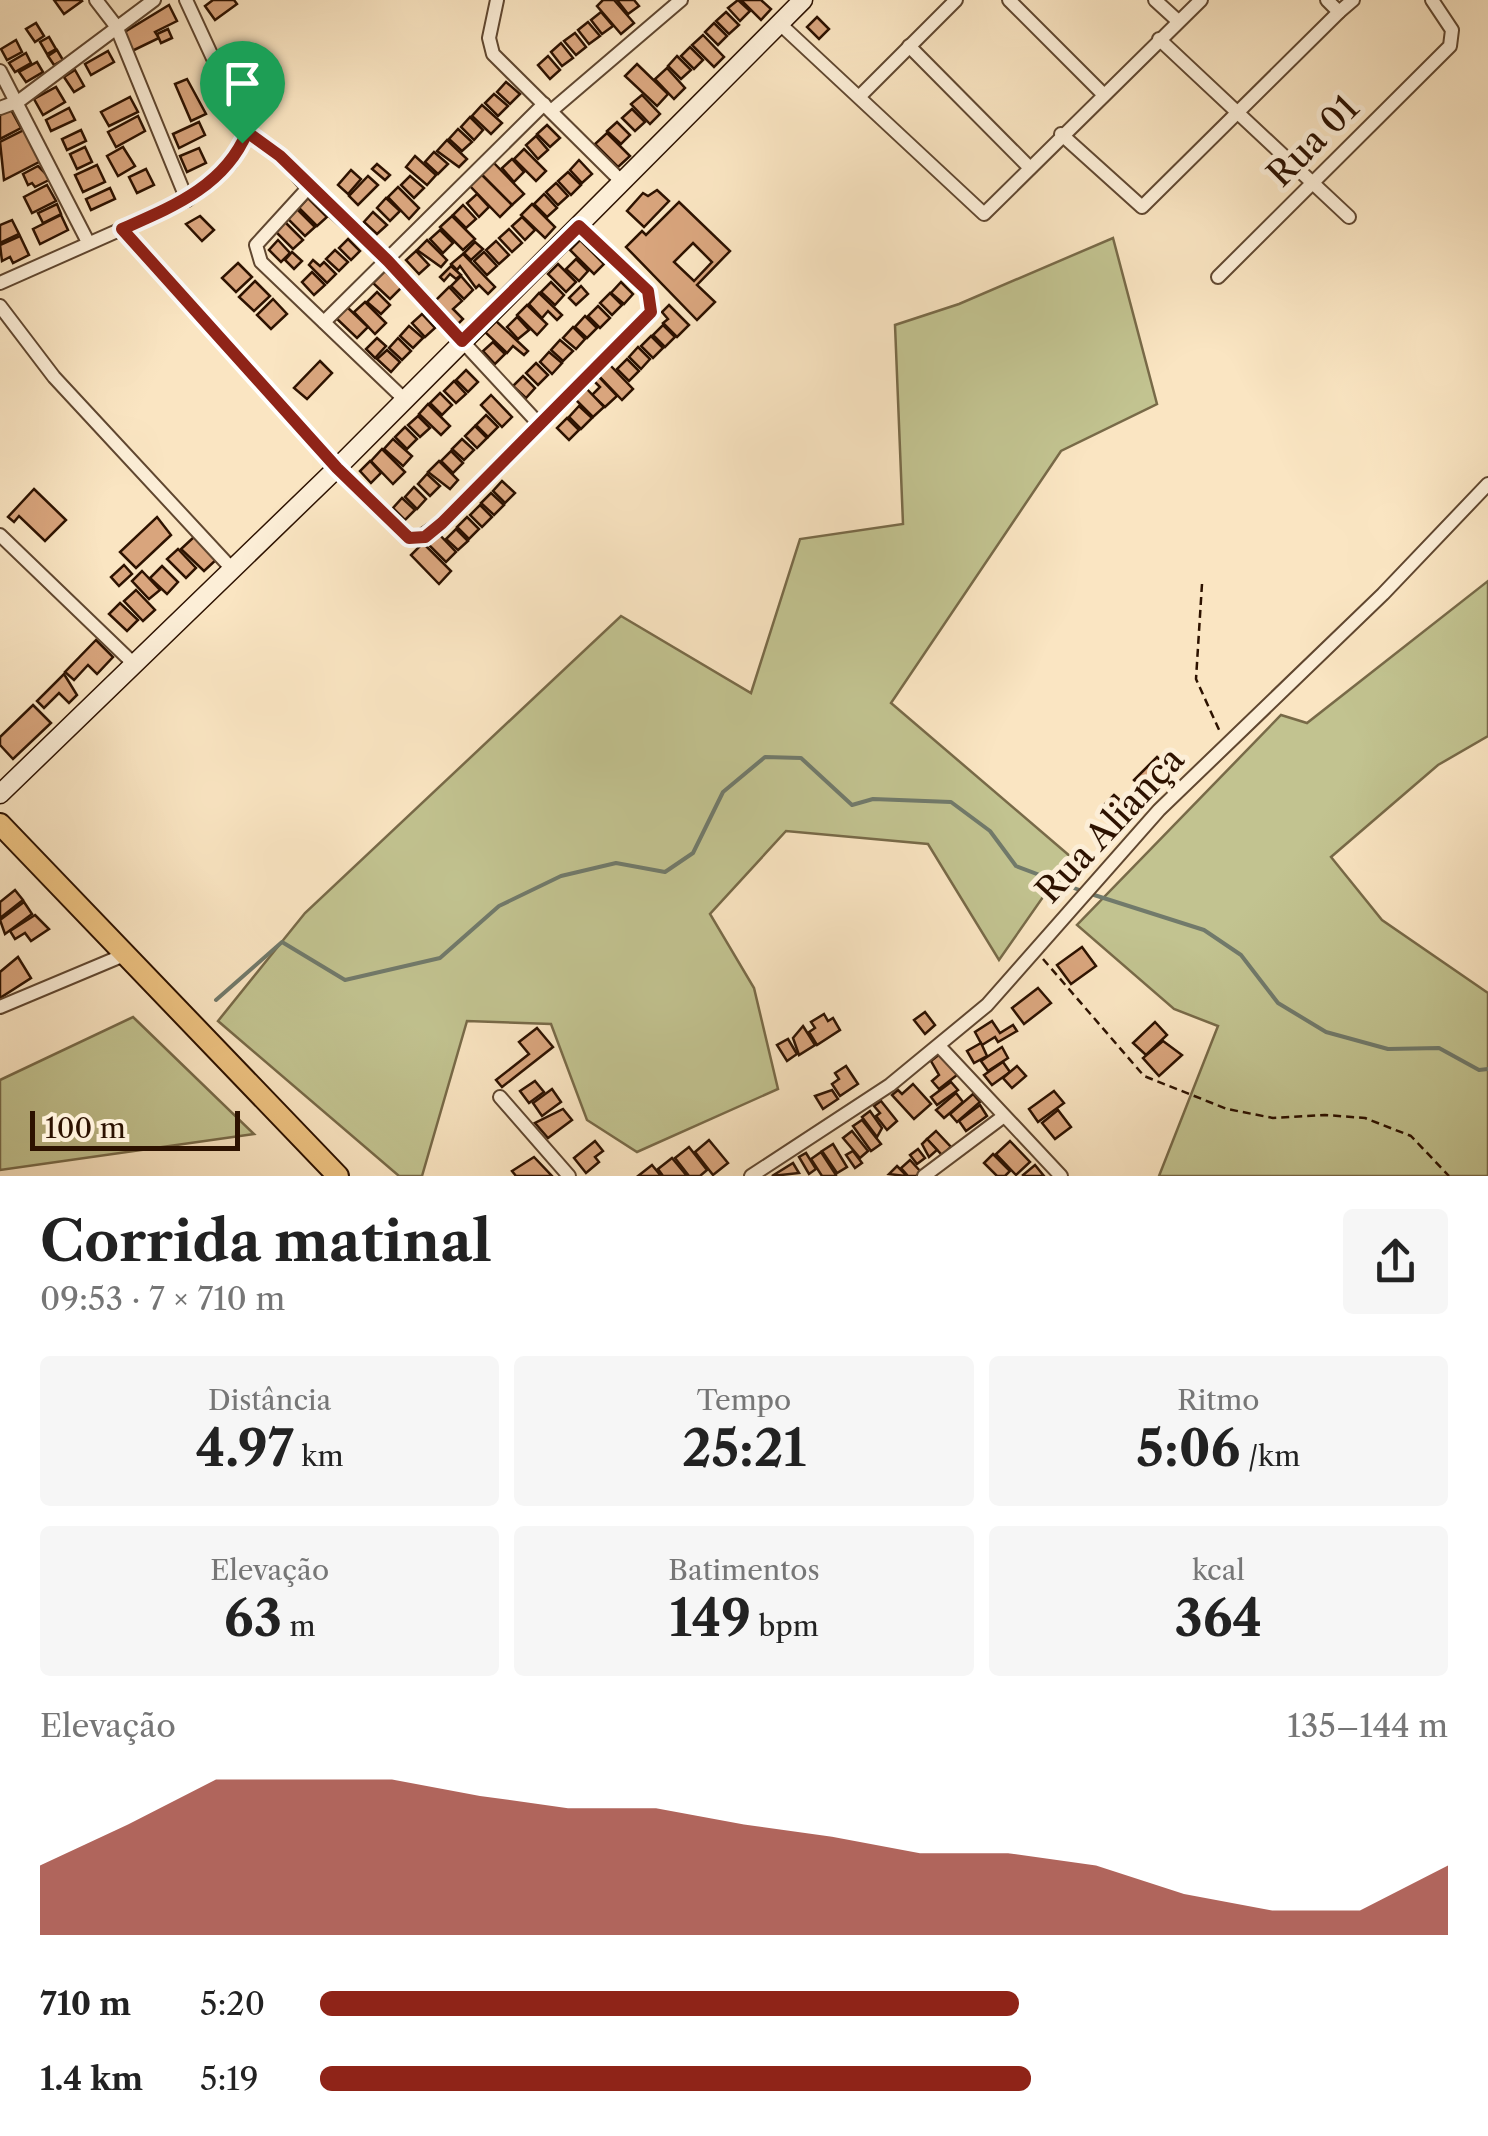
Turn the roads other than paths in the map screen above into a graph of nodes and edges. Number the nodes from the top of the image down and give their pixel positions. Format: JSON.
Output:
{"nodes":[{"id":1,"x":96,"y":0,"type":"edge"},
{"id":2,"x":154,"y":0,"type":"edge"},
{"id":3,"x":186,"y":0,"type":"edge"},
{"id":4,"x":497,"y":0,"type":"edge"},
{"id":5,"x":681,"y":0,"type":"edge"},
{"id":6,"x":802,"y":0,"type":"edge"},
{"id":7,"x":956,"y":0,"type":"edge"},
{"id":8,"x":1009,"y":0,"type":"edge"},
{"id":9,"x":1155,"y":0,"type":"edge"},
{"id":10,"x":1201,"y":0,"type":"edge"},
{"id":11,"x":1326,"y":0,"type":"edge"},
{"id":12,"x":1352,"y":0,"type":"edge"},
{"id":13,"x":1432,"y":0,"type":"edge"},
{"id":14,"x":1338,"y":12,"type":"junction"},
{"id":15,"x":1178,"y":22,"type":"junction"},
{"id":16,"x":779,"y":23,"type":"junction"},
{"id":17,"x":116,"y":26,"type":"junction"},
{"id":18,"x":1160,"y":39,"type":"junction"},
{"id":19,"x":909,"y":46,"type":"junction"},
{"id":20,"x":0,"y":72,"type":"edge"},
{"id":21,"x":1102,"y":94,"type":"junction"},
{"id":22,"x":860,"y":96,"type":"junction"},
{"id":23,"x":19,"y":101,"type":"junction"},
{"id":24,"x":0,"y":108,"type":"edge"},
{"id":25,"x":548,"y":108,"type":"junction"},
{"id":26,"x":1240,"y":110,"type":"junction"},
{"id":27,"x":247,"y":132,"type":"junction"},
{"id":28,"x":1061,"y":134,"type":"junction"},
{"id":29,"x":1029,"y":166,"type":"junction"},
{"id":30,"x":622,"y":182,"type":"junction"},
{"id":31,"x":1314,"y":183,"type":"junction"},
{"id":32,"x":308,"y":188,"type":"junction"},
{"id":33,"x":186,"y":200,"type":"junction"},
{"id":34,"x":1349,"y":218,"type":"dead end"},
{"id":35,"x":579,"y":226,"type":"junction"},
{"id":36,"x":122,"y":229,"type":"junction"},
{"id":37,"x":88,"y":242,"type":"junction"},
{"id":38,"x":388,"y":261,"type":"junction"},
{"id":39,"x":1218,"y":277,"type":"dead end"},
{"id":40,"x":0,"y":283,"type":"edge"},
{"id":41,"x":0,"y":306,"type":"edge"},
{"id":42,"x":324,"y":322,"type":"junction"},
{"id":43,"x":462,"y":341,"type":"junction"},
{"id":44,"x":404,"y":399,"type":"junction"},
{"id":45,"x":538,"y":424,"type":"junction"},
{"id":46,"x":337,"y":468,"type":"junction"},
{"id":47,"x":1488,"y":484,"type":"edge"},
{"id":48,"x":0,"y":535,"type":"edge"},
{"id":49,"x":233,"y":570,"type":"junction"},
{"id":50,"x":134,"y":664,"type":"junction"},
{"id":51,"x":0,"y":794,"type":"edge"},
{"id":52,"x":0,"y":824,"type":"edge"},
{"id":53,"x":124,"y":955,"type":"junction"},
{"id":54,"x":0,"y":1007,"type":"edge"},
{"id":55,"x":940,"y":1048,"type":"junction"},
{"id":56,"x":500,"y":1097,"type":"dead end"},
{"id":57,"x":1004,"y":1116,"type":"junction"},
{"id":58,"x":338,"y":1176,"type":"edge"},
{"id":59,"x":569,"y":1176,"type":"edge"},
{"id":60,"x":750,"y":1176,"type":"edge"},
{"id":61,"x":924,"y":1176,"type":"edge"},
{"id":62,"x":1061,"y":1176,"type":"edge"}],
"edges":[{"from":1,"to":17,"type":"street"},
{"from":2,"to":17,"type":"street"},
{"from":3,"to":27,"type":"street"},
{"from":4,"to":25,"type":"street"},
{"from":5,"to":25,"type":"street"},
{"from":6,"to":16,"type":"street"},
{"from":7,"to":19,"type":"street"},
{"from":8,"to":21,"type":"street"},
{"from":9,"to":15,"type":"street"},
{"from":10,"to":15,"type":"street"},
{"from":11,"to":14,"type":"street"},
{"from":12,"to":14,"type":"street"},
{"from":13,"to":31,"type":"street","name":"Rua 01"},
{"from":14,"to":26,"type":"street"},
{"from":15,"to":18,"type":"street"},
{"from":16,"to":22,"type":"street"},
{"from":16,"to":30,"type":"street"},
{"from":17,"to":23,"type":"street"},
{"from":17,"to":33,"type":"street"},
{"from":18,"to":21,"type":"street"},
{"from":18,"to":26,"type":"street"},
{"from":19,"to":22,"type":"street"},
{"from":19,"to":29,"type":"street"},
{"from":20,"to":23,"type":"street"},
{"from":21,"to":28,"type":"street"},
{"from":22,"to":29,"type":"street"},
{"from":23,"to":24,"type":"street"},
{"from":23,"to":37,"type":"street"},
{"from":25,"to":30,"type":"street"},
{"from":25,"to":38,"type":"street"},
{"from":26,"to":28,"type":"street"},
{"from":26,"to":31,"type":"street"},
{"from":27,"to":32,"type":"street"},
{"from":27,"to":33,"type":"street"},
{"from":28,"to":29,"type":"street"},
{"from":30,"to":35,"type":"street"},
{"from":31,"to":34,"type":"street"},
{"from":31,"to":39,"type":"street","name":"Rua 01"},
{"from":32,"to":38,"type":"street"},
{"from":32,"to":42,"type":"street"},
{"from":33,"to":36,"type":"street"},
{"from":35,"to":43,"type":"street"},
{"from":35,"to":45,"type":"street"},
{"from":36,"to":37,"type":"street"},
{"from":36,"to":46,"type":"street"},
{"from":37,"to":40,"type":"street"},
{"from":38,"to":42,"type":"street"},
{"from":38,"to":43,"type":"street"},
{"from":41,"to":49,"type":"street"},
{"from":42,"to":44,"type":"street"},
{"from":43,"to":44,"type":"street"},
{"from":43,"to":45,"type":"street"},
{"from":44,"to":46,"type":"street"},
{"from":45,"to":46,"type":"street"},
{"from":46,"to":49,"type":"street"},
{"from":47,"to":55,"type":"street","name":"Rua Aliança"},
{"from":48,"to":50,"type":"street"},
{"from":49,"to":50,"type":"street"},
{"from":50,"to":51,"type":"street"},
{"from":52,"to":53,"type":"main road"},
{"from":53,"to":54,"type":"street"},
{"from":53,"to":58,"type":"main road"},
{"from":55,"to":57,"type":"street"},
{"from":55,"to":60,"type":"street","name":"Rua Aliança"},
{"from":56,"to":59,"type":"street"},
{"from":57,"to":61,"type":"street"},
{"from":57,"to":62,"type":"street"}]}
